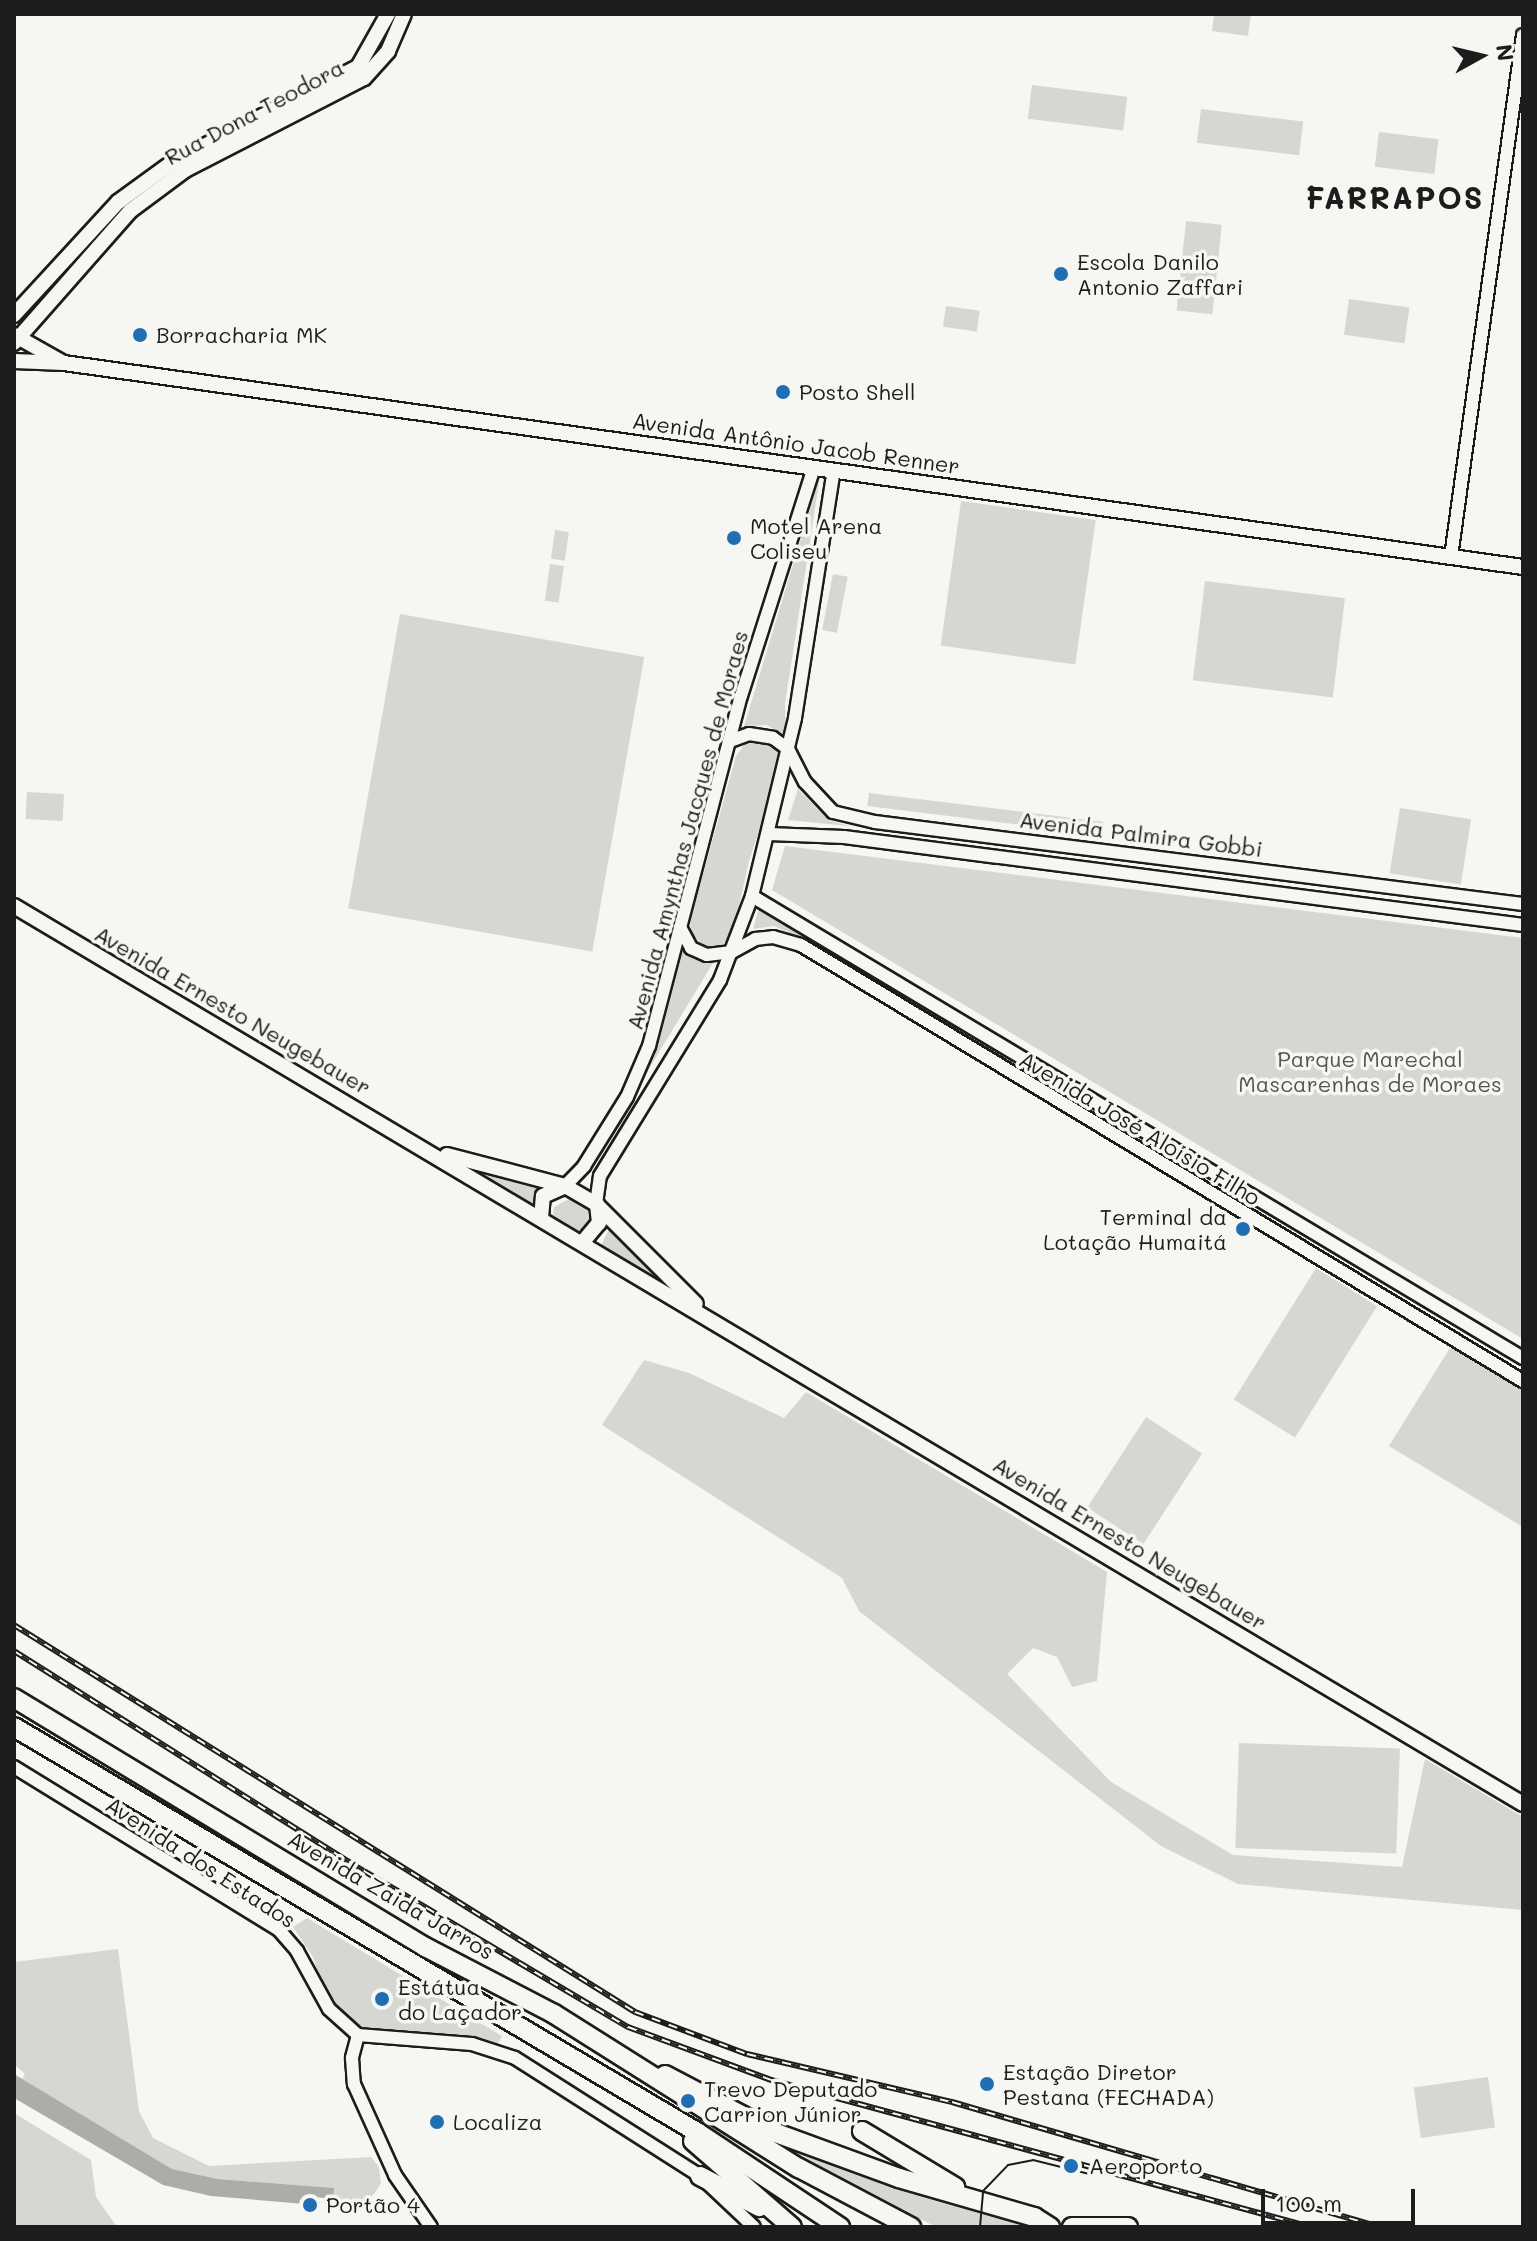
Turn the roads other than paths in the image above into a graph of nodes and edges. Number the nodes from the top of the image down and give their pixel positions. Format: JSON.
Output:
{"nodes":[{"id":1,"x":388,"y":14,"type":"edge"},
{"id":2,"x":404,"y":14,"type":"edge"},
{"id":3,"x":1523,"y":35,"type":"edge"},
{"id":4,"x":14,"y":315,"type":"edge"},
{"id":5,"x":16,"y":338,"type":"edge"},
{"id":6,"x":14,"y":361,"type":"edge"},
{"id":7,"x":64,"y":363,"type":"junction"},
{"id":8,"x":814,"y":467,"type":"junction"},
{"id":9,"x":834,"y":470,"type":"junction"},
{"id":10,"x":1451,"y":557,"type":"junction"},
{"id":11,"x":1523,"y":567,"type":"edge"},
{"id":12,"x":730,"y":741,"type":"junction"},
{"id":13,"x":788,"y":749,"type":"junction"},
{"id":14,"x":769,"y":834,"type":"junction"},
{"id":15,"x":752,"y":896,"type":"junction"},
{"id":16,"x":1523,"y":904,"type":"edge"},
{"id":17,"x":14,"y":906,"type":"edge"},
{"id":18,"x":1523,"y":925,"type":"edge"},
{"id":19,"x":680,"y":927,"type":"junction"},
{"id":20,"x":732,"y":952,"type":"junction"},
{"id":21,"x":430,"y":1151,"type":"junction"},
{"id":22,"x":565,"y":1186,"type":"junction"},
{"id":23,"x":596,"y":1204,"type":"junction"},
{"id":24,"x":541,"y":1218,"type":"junction"},
{"id":25,"x":582,"y":1243,"type":"junction"},
{"id":26,"x":713,"y":1321,"type":"junction"},
{"id":27,"x":1523,"y":1358,"type":"edge"},
{"id":28,"x":1523,"y":1381,"type":"edge"},
{"id":29,"x":14,"y":1698,"type":"edge"},
{"id":30,"x":14,"y":1727,"type":"edge"},
{"id":31,"x":14,"y":1767,"type":"edge"},
{"id":32,"x":1523,"y":1804,"type":"edge"},
{"id":33,"x":554,"y":2014,"type":"junction"},
{"id":34,"x":358,"y":2035,"type":"junction"},
{"id":35,"x":651,"y":2105,"type":"junction"},
{"id":36,"x":862,"y":2131,"type":"dead end"},
{"id":37,"x":700,"y":2176,"type":"junction"},
{"id":38,"x":978,"y":2201,"type":"junction"},
{"id":39,"x":791,"y":2225,"type":"edge"},
{"id":40,"x":431,"y":2227,"type":"edge"},
{"id":41,"x":754,"y":2227,"type":"edge"},
{"id":42,"x":840,"y":2227,"type":"edge"},
{"id":43,"x":911,"y":2227,"type":"edge"},
{"id":44,"x":1050,"y":2227,"type":"edge"},
{"id":45,"x":1072,"y":2227,"type":"edge"},
{"id":46,"x":1128,"y":2227,"type":"edge"}],
"edges":[{"from":1,"to":4,"type":"main road","name":"Rua Dona Teodora"},
{"from":2,"to":5,"type":"main road","name":"Rua Dona Teodora"},
{"from":3,"to":10,"type":"street"},
{"from":5,"to":7,"type":"main road","name":"Avenida Antônio Jacob Renner"},
{"from":6,"to":7,"type":"main road","name":"Avenida Antônio Jacob Renner"},
{"from":7,"to":8,"type":"main road","name":"Avenida Antônio Jacob Renner"},
{"from":8,"to":9,"type":"main road","name":"Avenida Antônio Jacob Renner"},
{"from":8,"to":12,"type":"street","name":"Avenida Amynthas Jacques de Moraes"},
{"from":9,"to":10,"type":"main road","name":"Avenida Antônio Jacob Renner"},
{"from":9,"to":13,"type":"street"},
{"from":10,"to":11,"type":"main road","name":"Avenida Antônio Jacob Renner"},
{"from":12,"to":13,"type":"street"},
{"from":12,"to":19,"type":"street","name":"Avenida Amynthas Jacques de Moraes"},
{"from":13,"to":14,"type":"street"},
{"from":13,"to":16,"type":"street","name":"Avenida Palmira Gobbi"},
{"from":14,"to":15,"type":"street"},
{"from":14,"to":18,"type":"street","name":"Avenida Palmira Gobbi"},
{"from":15,"to":20,"type":"street"},
{"from":15,"to":27,"type":"street","name":"Avenida José Aloísio Filho"},
{"from":17,"to":21,"type":"main road","name":"Avenida Ernesto Neugebauer"},
{"from":19,"to":20,"type":"street"},
{"from":19,"to":22,"type":"street","name":"Avenida Amynthas Jacques de Moraes"},
{"from":20,"to":23,"type":"street"},
{"from":20,"to":28,"type":"street","name":"Avenida José Aloísio Filho"},
{"from":21,"to":22,"type":"main road","name":"Avenida Ernesto Neugebauer"},
{"from":21,"to":24,"type":"main road","name":"Avenida Ernesto Neugebauer"},
{"from":22,"to":23,"type":"main road","name":"Avenida Ernesto Neugebauer"},
{"from":22,"to":24,"type":"main road"},
{"from":23,"to":25,"type":"main road"},
{"from":23,"to":26,"type":"main road","name":"Avenida Ernesto Neugebauer"},
{"from":24,"to":25,"type":"main road","name":"Avenida Ernesto Neugebauer"},
{"from":25,"to":26,"type":"main road","name":"Avenida Ernesto Neugebauer"},
{"from":26,"to":32,"type":"main road","name":"Avenida Ernesto Neugebauer"},
{"from":29,"to":33,"type":"highway","name":"Avenida Zaida Jarros"},
{"from":30,"to":35,"type":"highway"},
{"from":31,"to":34,"type":"street","name":"Avenida dos Estados"},
{"from":33,"to":38,"type":"highway"},
{"from":33,"to":43,"type":"highway","name":"Avenida Zaida Jarros"},
{"from":34,"to":37,"type":"street"},
{"from":34,"to":40,"type":"street"},
{"from":35,"to":39,"type":"highway"},
{"from":35,"to":42,"type":"highway"},
{"from":36,"to":38,"type":"highway"},
{"from":37,"to":39,"type":"highway"},
{"from":37,"to":41,"type":"street"},
{"from":38,"to":44,"type":"highway"},
{"from":45,"to":46,"type":"highway"}]}
